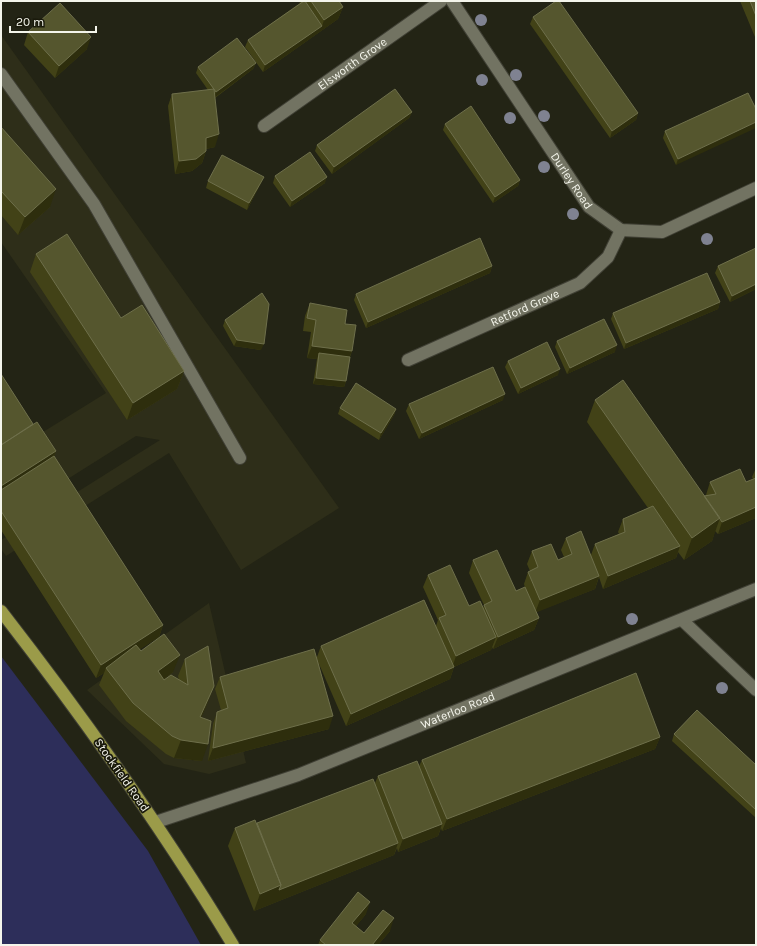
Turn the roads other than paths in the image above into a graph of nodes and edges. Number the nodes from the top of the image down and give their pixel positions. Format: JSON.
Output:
{"nodes":[{"id":1,"x":441,"y":1,"type":"edge"},
{"id":2,"x":452,"y":1,"type":"edge"},
{"id":3,"x":1,"y":74,"type":"edge"},
{"id":4,"x":264,"y":126,"type":"dead end"},
{"id":5,"x":756,"y":188,"type":"edge"},
{"id":6,"x":622,"y":230,"type":"junction"},
{"id":7,"x":408,"y":360,"type":"dead end"},
{"id":8,"x":240,"y":458,"type":"dead end"},
{"id":9,"x":756,"y":589,"type":"edge"},
{"id":10,"x":1,"y":611,"type":"edge"},
{"id":11,"x":682,"y":620,"type":"junction"},
{"id":12,"x":756,"y":690,"type":"edge"},
{"id":13,"x":156,"y":822,"type":"junction"},
{"id":14,"x":233,"y":945,"type":"edge"}],
"edges":[{"from":1,"to":4,"type":"street","name":"Elsworth Grove"},
{"from":2,"to":6,"type":"street","name":"Durley Road"},
{"from":3,"to":8,"type":"street"},
{"from":5,"to":6,"type":"street"},
{"from":6,"to":7,"type":"street","name":"Retford Grove"},
{"from":9,"to":11,"type":"street","name":"Waterloo Road"},
{"from":10,"to":13,"type":"main road","name":"Stockfield Road"},
{"from":11,"to":12,"type":"street"},
{"from":11,"to":13,"type":"street","name":"Waterloo Road"},
{"from":13,"to":14,"type":"main road","name":"Stockfield Road"}]}
